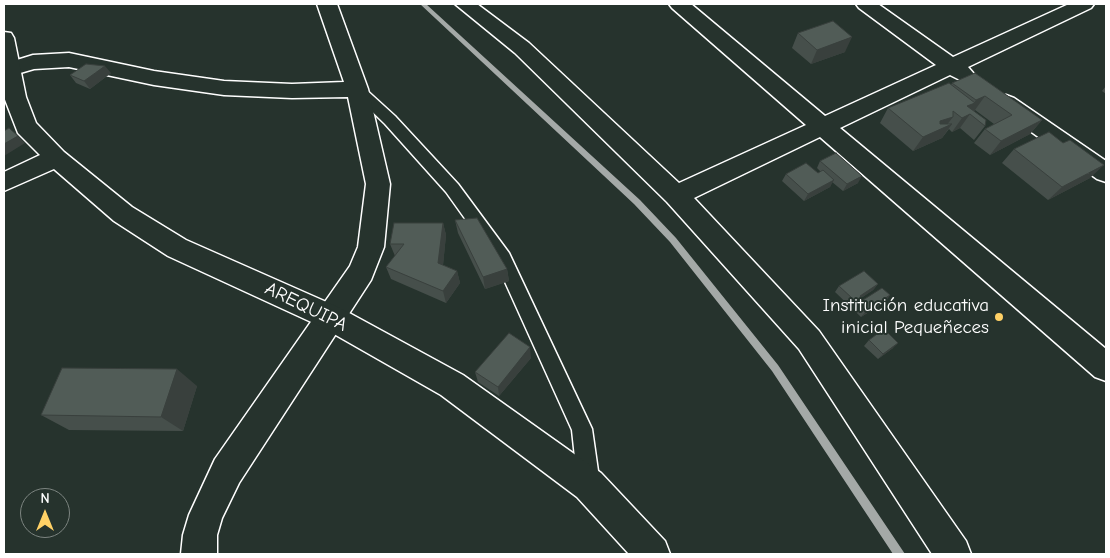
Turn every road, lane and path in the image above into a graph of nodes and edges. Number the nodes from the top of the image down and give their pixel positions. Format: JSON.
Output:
{"nodes":[{"id":1,"x":327,"y":4,"type":"edge"},
{"id":2,"x":465,"y":4,"type":"edge"},
{"id":3,"x":679,"y":4,"type":"edge"},
{"id":4,"x":866,"y":4,"type":"edge"},
{"id":5,"x":1084,"y":4,"type":"edge"},
{"id":6,"x":4,"y":38,"type":"edge"},
{"id":7,"x":952,"y":66,"type":"junction"},
{"id":8,"x":10,"y":69,"type":"junction"},
{"id":9,"x":357,"y":89,"type":"junction"},
{"id":10,"x":824,"y":127,"type":"junction"},
{"id":11,"x":56,"y":158,"type":"junction"},
{"id":12,"x":1105,"y":171,"type":"edge"},
{"id":13,"x":4,"y":182,"type":"edge"},
{"id":14,"x":676,"y":195,"type":"junction"},
{"id":15,"x":330,"y":317,"type":"junction"},
{"id":16,"x":1106,"y":367,"type":"edge"},
{"id":17,"x":589,"y":486,"type":"junction"},
{"id":18,"x":199,"y":554,"type":"edge"},
{"id":19,"x":652,"y":554,"type":"edge"},
{"id":20,"x":953,"y":554,"type":"edge"}],
"edges":[{"from":1,"to":9,"type":"street"},
{"from":2,"to":14,"type":"street"},
{"from":3,"to":10,"type":"street"},
{"from":4,"to":7,"type":"street"},
{"from":5,"to":7,"type":"street"},
{"from":6,"to":8,"type":"street","name":"AREQUIPA"},
{"from":7,"to":10,"type":"street"},
{"from":7,"to":12,"type":"street"},
{"from":8,"to":9,"type":"street"},
{"from":8,"to":11,"type":"street","name":"AREQUIPA"},
{"from":9,"to":15,"type":"street"},
{"from":9,"to":17,"type":"lane"},
{"from":10,"to":14,"type":"street"},
{"from":10,"to":16,"type":"street"},
{"from":11,"to":13,"type":"street"},
{"from":11,"to":15,"type":"street","name":"AREQUIPA"},
{"from":14,"to":20,"type":"street"},
{"from":15,"to":17,"type":"street","name":"AREQUIPA"},
{"from":15,"to":18,"type":"street"},
{"from":17,"to":19,"type":"street","name":"AREQUIPA"}]}
